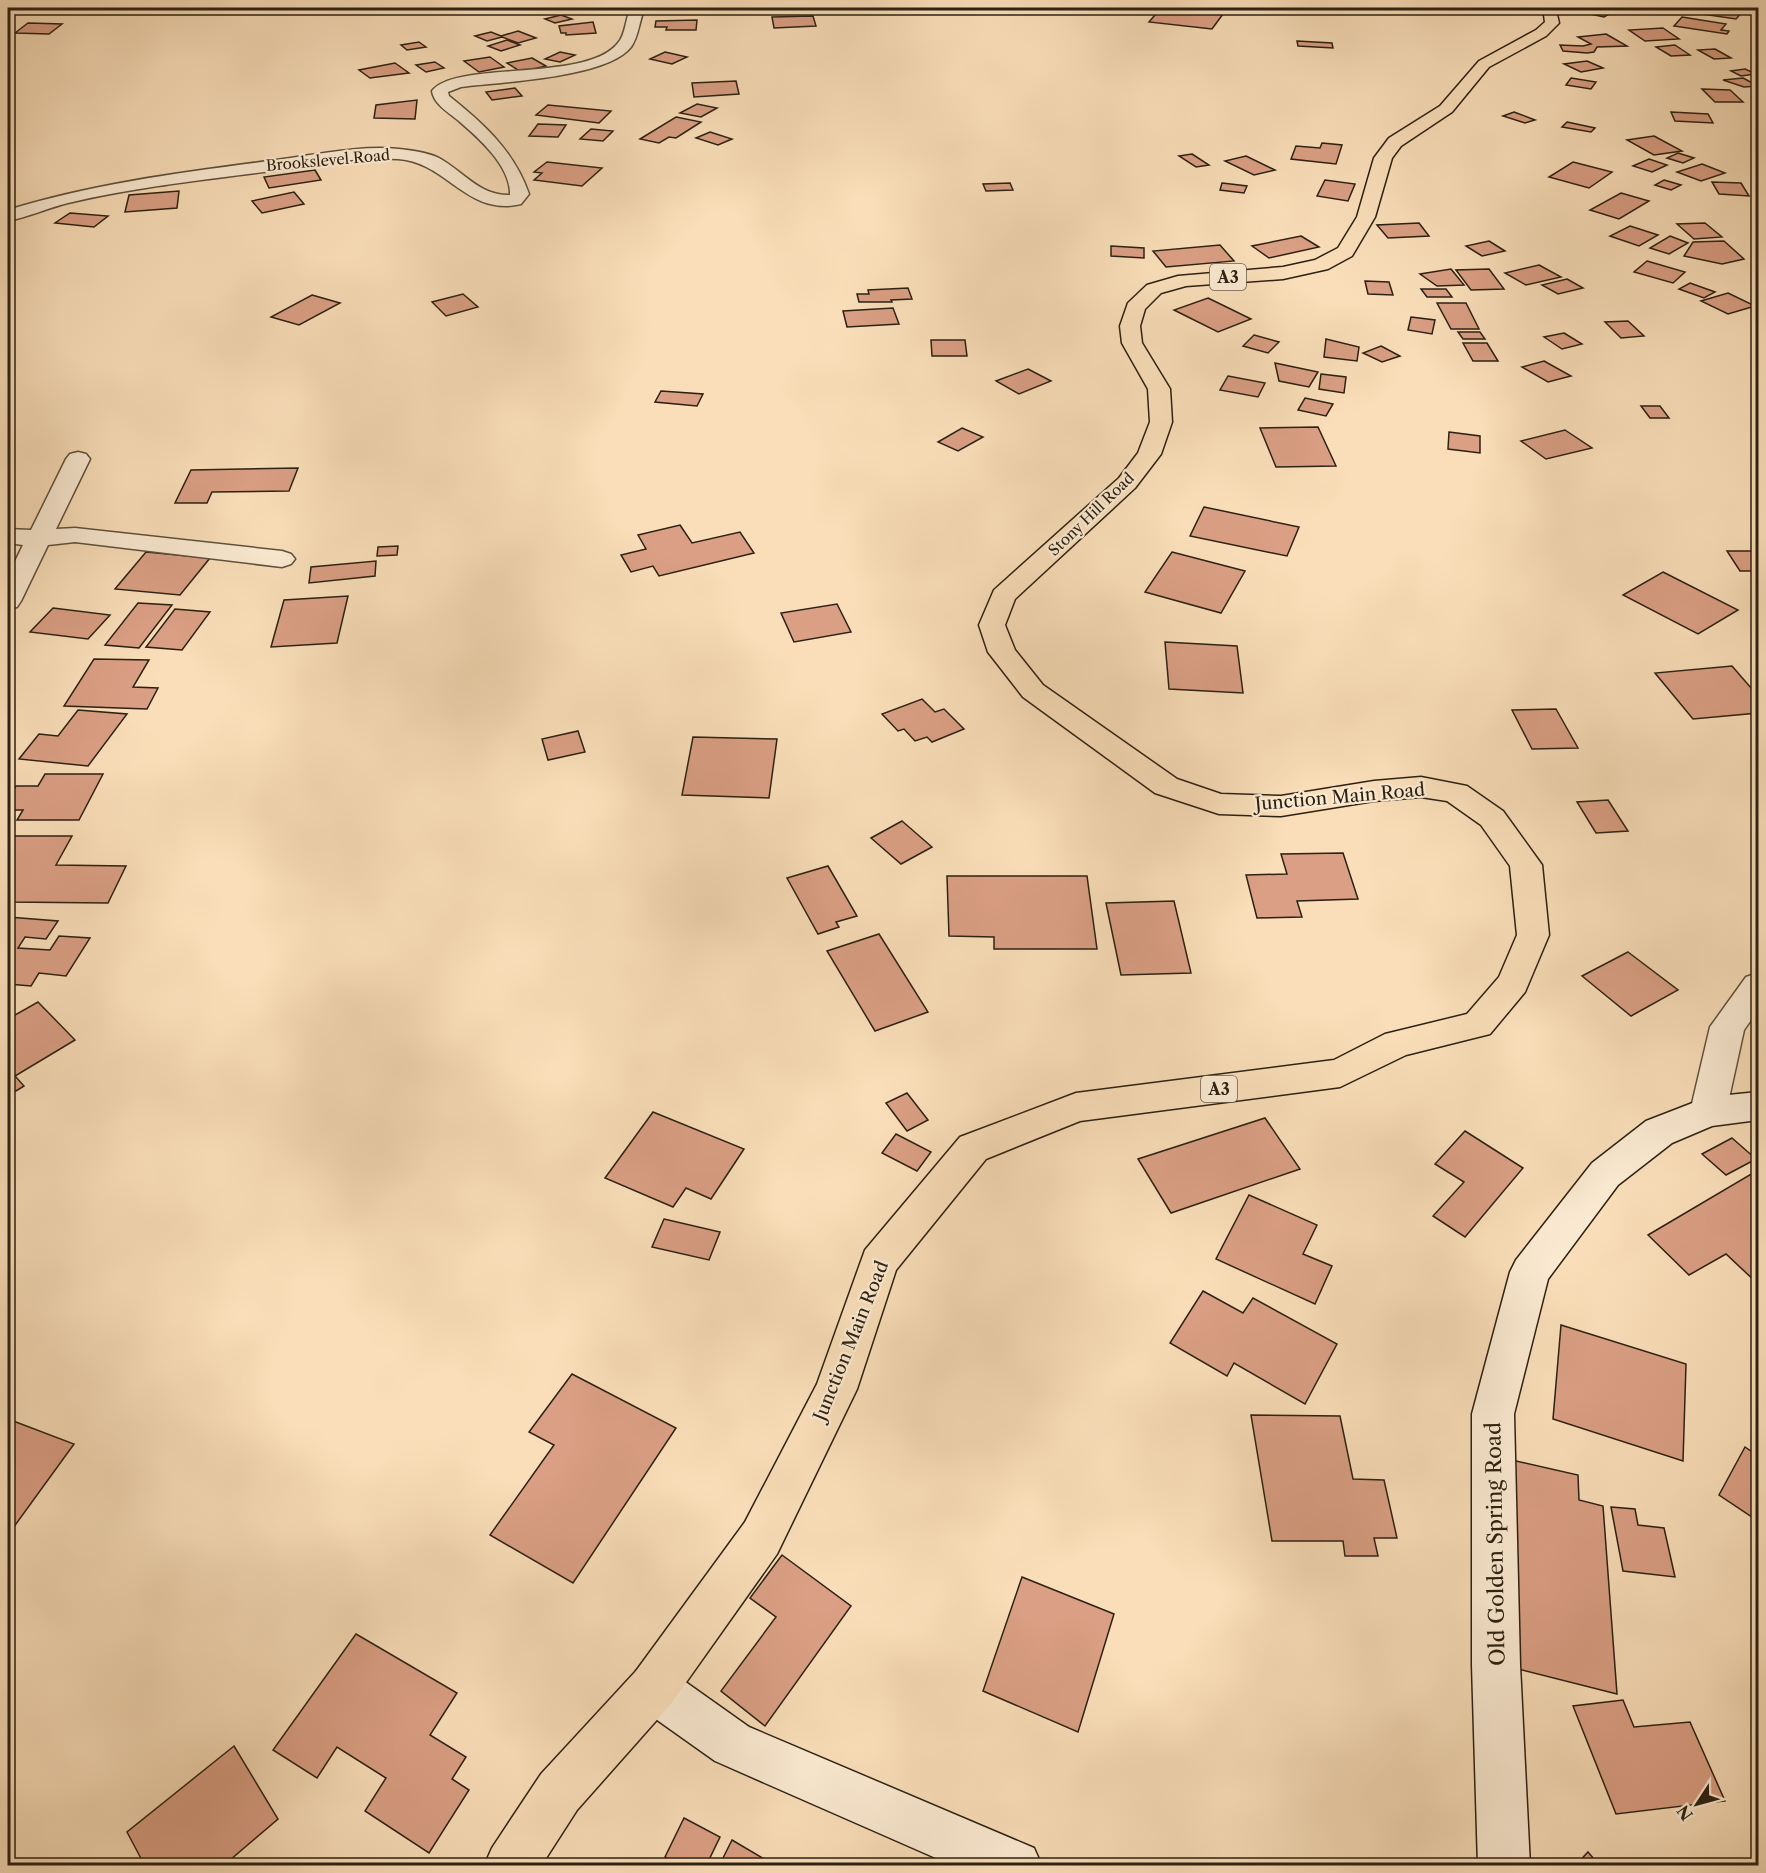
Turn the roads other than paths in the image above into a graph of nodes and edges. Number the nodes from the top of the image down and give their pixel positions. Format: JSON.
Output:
{"nodes":[{"id":1,"x":638,"y":8,"type":"edge"},
{"id":2,"x":1544,"y":8,"type":"edge"},
{"id":3,"x":8,"y":216,"type":"edge"},
{"id":4,"x":78,"y":459,"type":"dead end"},
{"id":5,"x":8,"y":536,"type":"edge"},
{"id":6,"x":37,"y":538,"type":"junction"},
{"id":7,"x":282,"y":559,"type":"dead end"},
{"id":8,"x":1003,"y":596,"type":"joint"},
{"id":9,"x":8,"y":601,"type":"edge"},
{"id":10,"x":1758,"y":986,"type":"edge"},
{"id":11,"x":1758,"y":1106,"type":"edge"},
{"id":12,"x":1708,"y":1112,"type":"junction"},
{"id":13,"x":653,"y":1688,"type":"junction"},
{"id":14,"x":510,"y":1866,"type":"edge"},
{"id":15,"x":1016,"y":1866,"type":"edge"},
{"id":16,"x":1504,"y":1866,"type":"edge"}],
"edges":[{"from":1,"to":3,"type":"street","name":"Brookslevel Road"},
{"from":2,"to":8,"type":"main road","name":"Stony Hill Road","number":"A3"},
{"from":4,"to":6,"type":"street"},
{"from":5,"to":6,"type":"street"},
{"from":6,"to":7,"type":"street"},
{"from":6,"to":9,"type":"street"},
{"from":8,"to":13,"type":"main road","name":"Junction Main Road","number":"A3"},
{"from":10,"to":12,"type":"street"},
{"from":11,"to":12,"type":"street","name":"Old Golden Spring Road"},
{"from":12,"to":16,"type":"street","name":"Old Golden Spring Road"},
{"from":13,"to":14,"type":"main road","name":"Junction Main Road","number":"A3"},
{"from":13,"to":15,"type":"street"}]}
